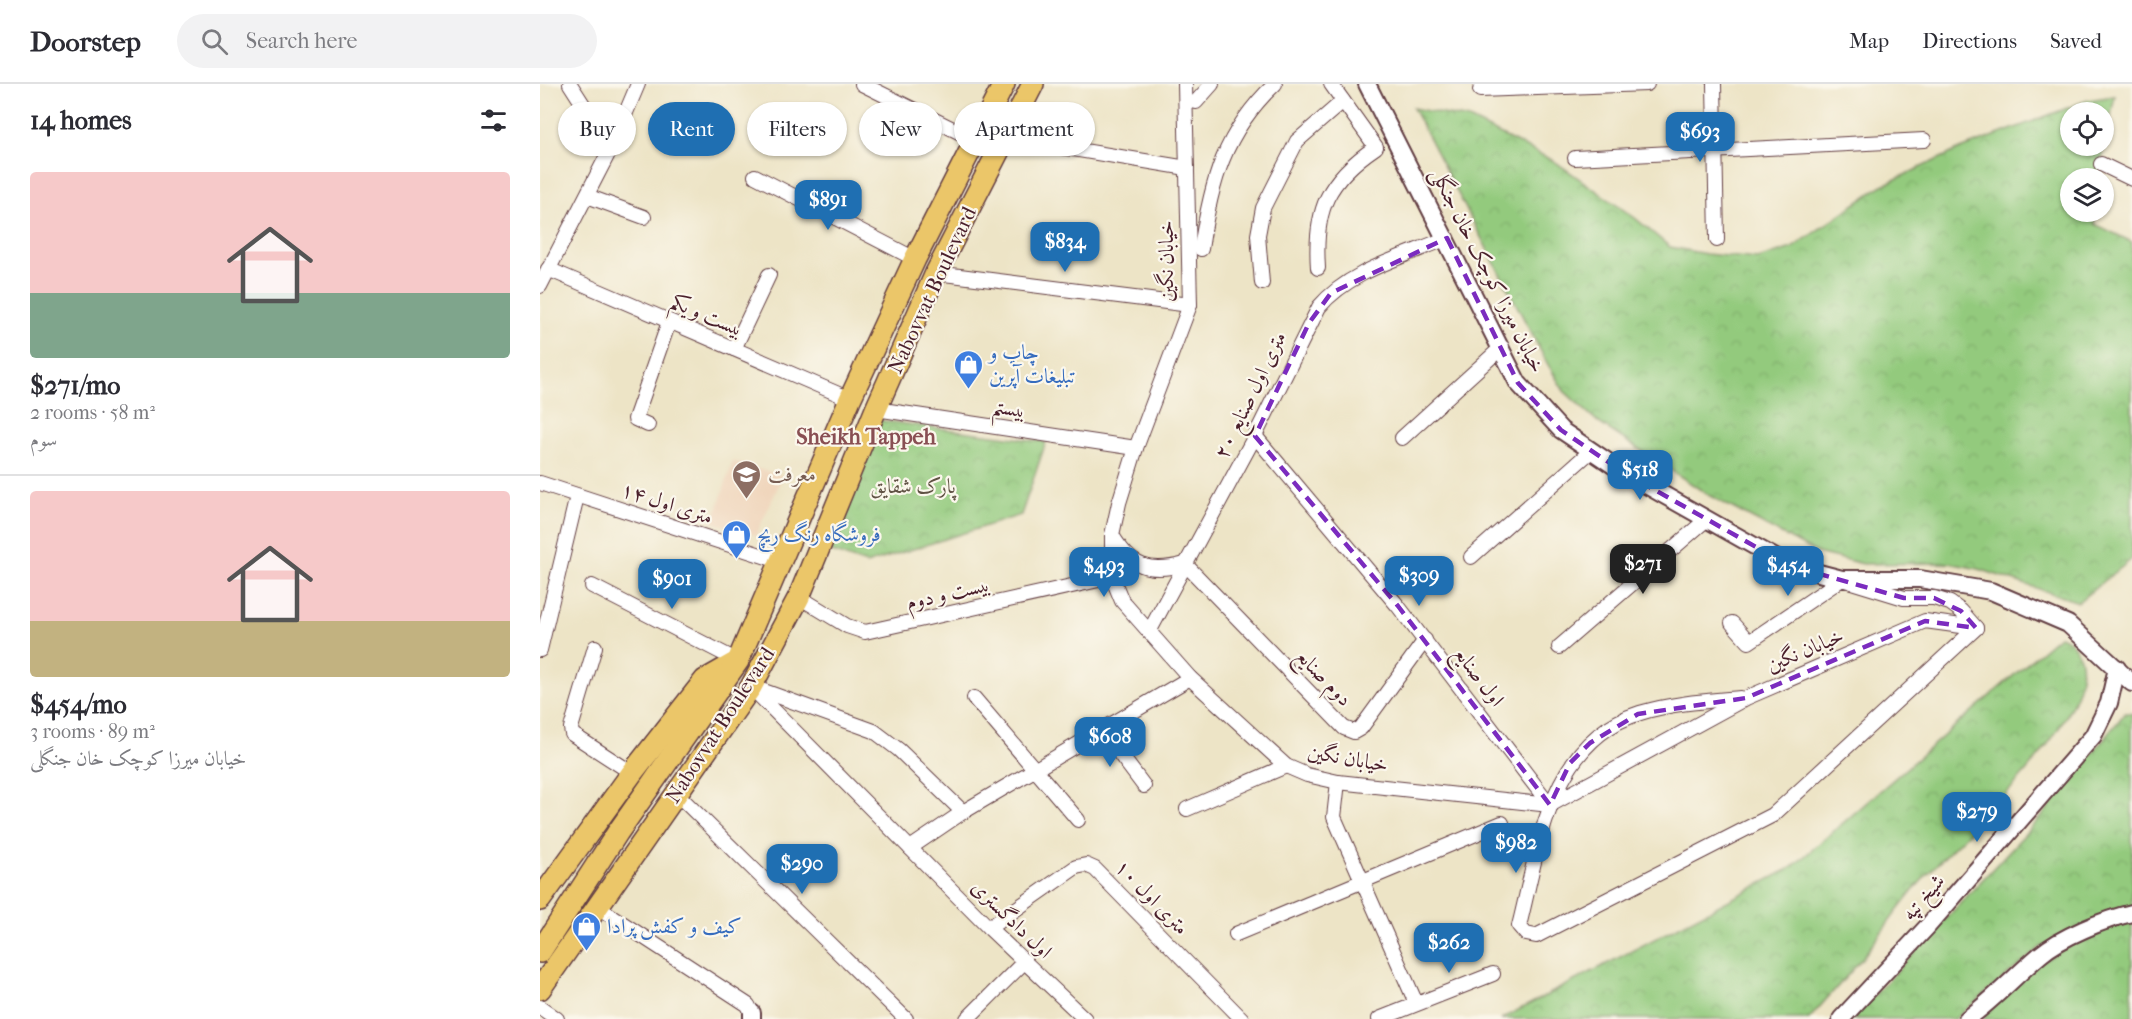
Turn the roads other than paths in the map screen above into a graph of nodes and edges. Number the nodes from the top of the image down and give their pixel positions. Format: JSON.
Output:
{"nodes":[{"id":1,"x":570,"y":84,"type":"edge"},
{"id":2,"x":638,"y":84,"type":"edge"},
{"id":3,"x":862,"y":84,"type":"edge"},
{"id":4,"x":1004,"y":84,"type":"edge"},
{"id":5,"x":1033,"y":84,"type":"edge"},
{"id":6,"x":1185,"y":84,"type":"edge"},
{"id":7,"x":1212,"y":84,"type":"edge"},
{"id":8,"x":1275,"y":84,"type":"edge"},
{"id":9,"x":1331,"y":84,"type":"edge"},
{"id":10,"x":1367,"y":84,"type":"edge"},
{"id":11,"x":1647,"y":84,"type":"edge"},
{"id":12,"x":1714,"y":84,"type":"edge"},
{"id":13,"x":1480,"y":90,"type":"dead end"},
{"id":14,"x":1343,"y":101,"type":"junction"},
{"id":15,"x":582,"y":102,"type":"edge"},
{"id":16,"x":630,"y":102,"type":"edge"},
{"id":17,"x":995,"y":102,"type":"edge"},
{"id":18,"x":1024,"y":102,"type":"edge"},
{"id":19,"x":1196,"y":102,"type":"dead end"},
{"id":20,"x":954,"y":130,"type":"edge"},
{"id":21,"x":1923,"y":140,"type":"dead end"},
{"id":22,"x":1715,"y":152,"type":"junction"},
{"id":23,"x":1095,"y":153,"type":"edge"},
{"id":24,"x":607,"y":156,"type":"edge"},
{"id":25,"x":967,"y":156,"type":"edge"},
{"id":26,"x":997,"y":156,"type":"edge"},
{"id":27,"x":1575,"y":158,"type":"dead end"},
{"id":28,"x":2101,"y":164,"type":"dead end"},
{"id":29,"x":1186,"y":168,"type":"junction"},
{"id":30,"x":755,"y":176,"type":"dead end"},
{"id":31,"x":2132,"y":179,"type":"edge"},
{"id":32,"x":587,"y":196,"type":"junction"},
{"id":33,"x":644,"y":217,"type":"dead end"},
{"id":34,"x":1447,"y":238,"type":"junction"},
{"id":35,"x":1717,"y":240,"type":"dead end"},
{"id":36,"x":1201,"y":249,"type":"dead end"},
{"id":37,"x":915,"y":259,"type":"junction"},
{"id":38,"x":548,"y":268,"type":"junction"},
{"id":39,"x":1318,"y":268,"type":"dead end"},
{"id":40,"x":936,"y":273,"type":"junction"},
{"id":41,"x":769,"y":274,"type":"dead end"},
{"id":42,"x":1262,"y":283,"type":"dead end"},
{"id":43,"x":540,"y":286,"type":"edge"},
{"id":44,"x":1190,"y":305,"type":"junction"},
{"id":45,"x":669,"y":322,"type":"junction"},
{"id":46,"x":1502,"y":347,"type":"junction"},
{"id":47,"x":734,"y":350,"type":"junction"},
{"id":48,"x":850,"y":399,"type":"junction"},
{"id":49,"x":876,"y":409,"type":"junction"},
{"id":50,"x":648,"y":425,"type":"dead end"},
{"id":51,"x":1255,"y":436,"type":"junction"},
{"id":52,"x":1402,"y":438,"type":"dead end"},
{"id":53,"x":1136,"y":448,"type":"junction"},
{"id":54,"x":1591,"y":451,"type":"junction"},
{"id":55,"x":540,"y":483,"type":"edge"},
{"id":56,"x":577,"y":496,"type":"junction"},
{"id":57,"x":1707,"y":519,"type":"junction"},
{"id":58,"x":1112,"y":535,"type":"junction"},
{"id":59,"x":1471,"y":557,"type":"dead end"},
{"id":60,"x":782,"y":562,"type":"junction"},
{"id":61,"x":1185,"y":564,"type":"junction"},
{"id":62,"x":1112,"y":577,"type":"junction"},
{"id":63,"x":1842,"y":579,"type":"junction"},
{"id":64,"x":592,"y":586,"type":"dead end"},
{"id":65,"x":799,"y":597,"type":"junction"},
{"id":66,"x":1732,"y":623,"type":"dead end"},
{"id":67,"x":1976,"y":628,"type":"junction"},
{"id":68,"x":1149,"y":632,"type":"junction"},
{"id":69,"x":1425,"y":640,"type":"junction"},
{"id":70,"x":595,"y":647,"type":"dead end"},
{"id":71,"x":1559,"y":647,"type":"dead end"},
{"id":72,"x":540,"y":650,"type":"edge"},
{"id":73,"x":738,"y":661,"type":"junction"},
{"id":74,"x":2117,"y":668,"type":"junction"},
{"id":75,"x":1190,"y":678,"type":"junction"},
{"id":76,"x":2132,"y":683,"type":"edge"},
{"id":77,"x":751,"y":687,"type":"junction"},
{"id":78,"x":974,"y":698,"type":"dead end"},
{"id":79,"x":1746,"y":698,"type":"junction"},
{"id":80,"x":1102,"y":730,"type":"junction"},
{"id":81,"x":1286,"y":766,"type":"junction"},
{"id":82,"x":1036,"y":769,"type":"junction"},
{"id":83,"x":632,"y":773,"type":"junction"},
{"id":84,"x":1338,"y":782,"type":"junction"},
{"id":85,"x":1144,"y":786,"type":"dead end"},
{"id":86,"x":676,"y":793,"type":"junction"},
{"id":87,"x":1550,"y":805,"type":"junction"},
{"id":88,"x":1187,"y":809,"type":"dead end"},
{"id":89,"x":963,"y":812,"type":"junction"},
{"id":90,"x":1078,"y":820,"type":"dead end"},
{"id":91,"x":1502,"y":823,"type":"dead end"},
{"id":92,"x":910,"y":848,"type":"junction"},
{"id":93,"x":1362,"y":880,"type":"junction"},
{"id":94,"x":540,"y":900,"type":"edge"},
{"id":95,"x":596,"y":906,"type":"junction"},
{"id":96,"x":2132,"y":913,"type":"edge"},
{"id":97,"x":989,"y":927,"type":"junction"},
{"id":98,"x":1236,"y":933,"type":"dead end"},
{"id":99,"x":540,"y":952,"type":"edge"},
{"id":100,"x":1025,"y":961,"type":"junction"},
{"id":101,"x":1492,"y":974,"type":"dead end"},
{"id":102,"x":540,"y":989,"type":"edge"},
{"id":103,"x":1416,"y":1003,"type":"junction"},
{"id":104,"x":540,"y":1007,"type":"edge"},
{"id":105,"x":752,"y":1016,"type":"edge"},
{"id":106,"x":1971,"y":1017,"type":"edge"},
{"id":107,"x":557,"y":1019,"type":"edge"},
{"id":108,"x":906,"y":1019,"type":"edge"},
{"id":109,"x":967,"y":1019,"type":"edge"},
{"id":110,"x":1084,"y":1019,"type":"edge"},
{"id":111,"x":1242,"y":1019,"type":"edge"},
{"id":112,"x":1379,"y":1019,"type":"edge"},
{"id":113,"x":1840,"y":1019,"type":"edge"}],
"edges":[{"from":1,"to":15,"type":"street"},
{"from":2,"to":16,"type":"street"},
{"from":3,"to":20,"type":"street"},
{"from":4,"to":17,"type":"main road","name":"Nabovvat Boulevard"},
{"from":5,"to":18,"type":"main road","name":"Nabovvat Boulevard"},
{"from":6,"to":29,"type":"street","name":"خیابان نگین"},
{"from":7,"to":19,"type":"street"},
{"from":8,"to":36,"type":"street"},
{"from":9,"to":14,"type":"street"},
{"from":10,"to":34,"type":"street","name":"خیابان میرزا کوچک خان جنگلی"},
{"from":11,"to":13,"type":"street"},
{"from":12,"to":22,"type":"street"},
{"from":14,"to":39,"type":"street"},
{"from":14,"to":42,"type":"street"},
{"from":21,"to":22,"type":"street"},
{"from":22,"to":27,"type":"street"},
{"from":22,"to":35,"type":"street"},
{"from":23,"to":29,"type":"street"},
{"from":24,"to":32,"type":"street"},
{"from":25,"to":37,"type":"main road","name":"Nabovvat Boulevard"},
{"from":26,"to":40,"type":"main road","name":"Nabovvat Boulevard"},
{"from":28,"to":31,"type":"street"},
{"from":29,"to":44,"type":"street","name":"خیابان نگین"},
{"from":30,"to":37,"type":"street"},
{"from":32,"to":33,"type":"street"},
{"from":32,"to":38,"type":"street"},
{"from":34,"to":46,"type":"street","name":"خیابان میرزا کوچک خان جنگلی"},
{"from":34,"to":51,"type":"street","name":"۲۰ متری اول صنایع"},
{"from":37,"to":48,"type":"main road","name":"Nabovvat Boulevard"},
{"from":38,"to":43,"type":"street"},
{"from":38,"to":45,"type":"street","name":"بیست و یکم"},
{"from":40,"to":44,"type":"street"},
{"from":40,"to":49,"type":"main road","name":"Nabovvat Boulevard"},
{"from":41,"to":47,"type":"street"},
{"from":44,"to":53,"type":"street","name":"خیابان نگین"},
{"from":45,"to":47,"type":"street","name":"بیست و یکم"},
{"from":45,"to":50,"type":"street"},
{"from":46,"to":52,"type":"street"},
{"from":46,"to":54,"type":"street","name":"خیابان میرزا کوچک خان جنگلی"},
{"from":47,"to":48,"type":"street","name":"بیست و یکم"},
{"from":48,"to":60,"type":"main road","name":"Nabovvat Boulevard"},
{"from":49,"to":53,"type":"street","name":"بیستم"},
{"from":49,"to":65,"type":"main road","name":"Nabovvat Boulevard"},
{"from":51,"to":61,"type":"street","name":"۲۰ متری اول صنایع"},
{"from":51,"to":69,"type":"street","name":"اول صنایع"},
{"from":53,"to":58,"type":"street","name":"خیابان نگین"},
{"from":54,"to":57,"type":"street","name":"خیابان میرزا کوچک خان جنگلی"},
{"from":54,"to":59,"type":"street"},
{"from":55,"to":56,"type":"street","name":"۱۴ متری اول"},
{"from":56,"to":60,"type":"street","name":"۱۴ متری اول"},
{"from":56,"to":72,"type":"street"},
{"from":57,"to":63,"type":"street","name":"خیابان میرزا کوچک خان جنگلی"},
{"from":57,"to":71,"type":"street"},
{"from":58,"to":61,"type":"street"},
{"from":58,"to":62,"type":"street","name":"خیابان نگین"},
{"from":60,"to":73,"type":"main road","name":"Nabovvat Boulevard"},
{"from":61,"to":68,"type":"street","name":"۲۰ متری اول صنایع"},
{"from":61,"to":69,"type":"street","name":"دوم صنایع"},
{"from":62,"to":65,"type":"street","name":"بیست و دوم"},
{"from":62,"to":68,"type":"street","name":"خیابان نگین"},
{"from":63,"to":66,"type":"street"},
{"from":63,"to":67,"type":"street"},
{"from":63,"to":74,"type":"street","name":"خیابان میرزا کوچک خان جنگلی"},
{"from":64,"to":73,"type":"street"},
{"from":65,"to":77,"type":"main road","name":"Nabovvat Boulevard"},
{"from":67,"to":79,"type":"street","name":"خیابان نگین"},
{"from":67,"to":87,"type":"street"},
{"from":68,"to":75,"type":"street","name":"خیابان نگین"},
{"from":69,"to":87,"type":"street","name":"اول صنایع"},
{"from":70,"to":83,"type":"street"},
{"from":73,"to":83,"type":"main road"},
{"from":73,"to":99,"type":"main road","name":"Nabovvat Boulevard"},
{"from":74,"to":76,"type":"street"},
{"from":74,"to":113,"type":"street","name":"شیخ تپه"},
{"from":75,"to":80,"type":"street"},
{"from":75,"to":81,"type":"street","name":"خیابان نگین"},
{"from":77,"to":86,"type":"main road","name":"Nabovvat Boulevard"},
{"from":77,"to":89,"type":"street"},
{"from":77,"to":92,"type":"street","name":"اول دادگستری"},
{"from":78,"to":82,"type":"street"},
{"from":79,"to":87,"type":"street","name":"خیابان نگین"},
{"from":79,"to":87,"type":"street"},
{"from":80,"to":82,"type":"street"},
{"from":80,"to":85,"type":"street"},
{"from":81,"to":84,"type":"street","name":"خیابان نگین"},
{"from":81,"to":88,"type":"street"},
{"from":82,"to":89,"type":"street"},
{"from":82,"to":90,"type":"street"},
{"from":83,"to":94,"type":"main road"},
{"from":84,"to":87,"type":"street","name":"خیابان نگین"},
{"from":84,"to":93,"type":"street"},
{"from":86,"to":95,"type":"main road","name":"Nabovvat Boulevard"},
{"from":86,"to":108,"type":"street"},
{"from":89,"to":92,"type":"street"},
{"from":91,"to":93,"type":"street"},
{"from":92,"to":97,"type":"street","name":"اول دادگستری"},
{"from":93,"to":98,"type":"street"},
{"from":93,"to":103,"type":"street"},
{"from":95,"to":102,"type":"main road","name":"Nabovvat Boulevard"},
{"from":95,"to":105,"type":"street"},
{"from":96,"to":106,"type":"street"},
{"from":97,"to":100,"type":"street","name":"اول دادگستری"},
{"from":97,"to":111,"type":"street","name":"۱۰ متری اول"},
{"from":100,"to":109,"type":"street"},
{"from":100,"to":110,"type":"street","name":"اول دادگستری"},
{"from":101,"to":103,"type":"street"},
{"from":103,"to":112,"type":"street"},
{"from":104,"to":107,"type":"street"}]}
